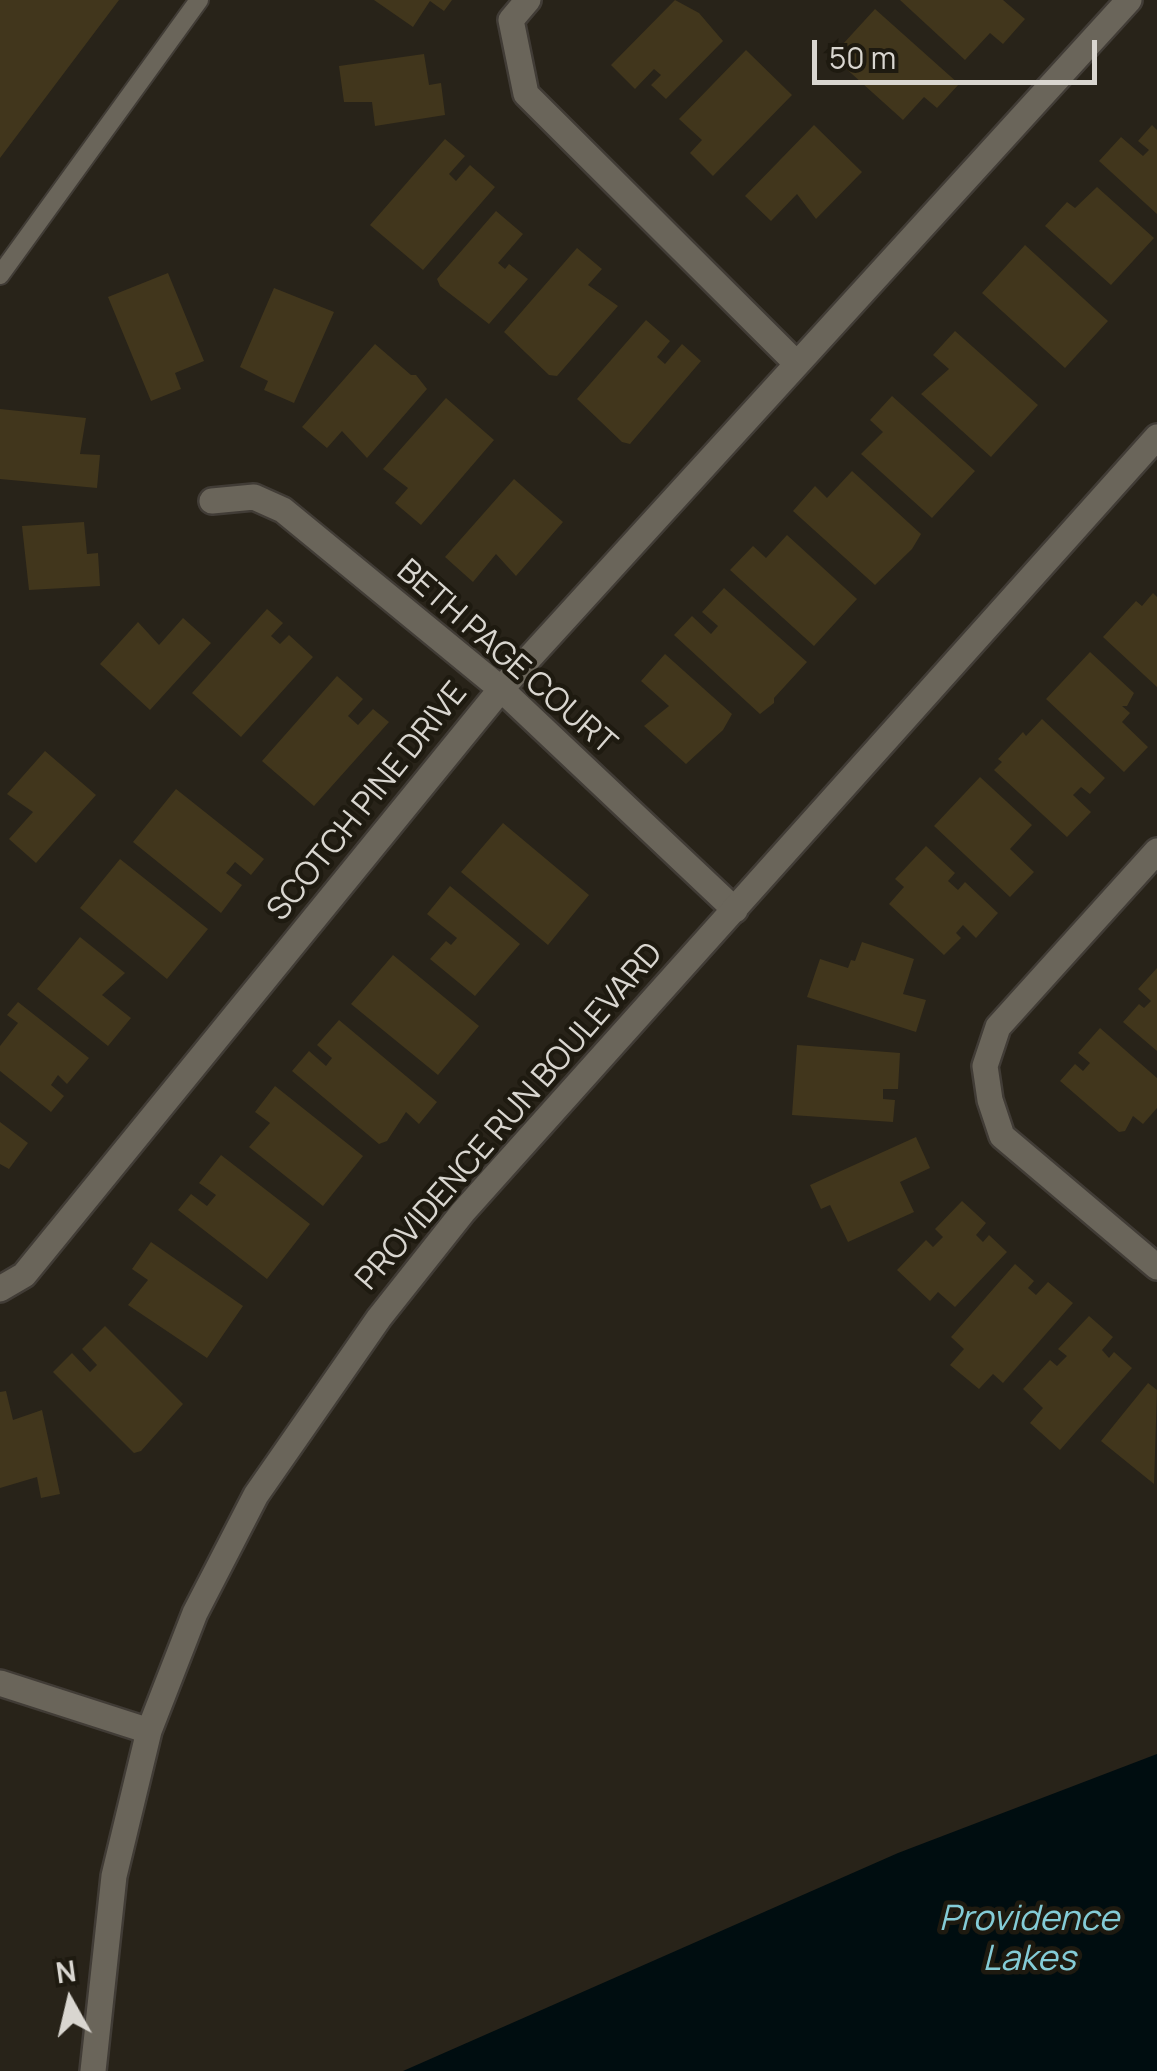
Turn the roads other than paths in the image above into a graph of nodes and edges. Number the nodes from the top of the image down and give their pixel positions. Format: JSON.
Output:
{"nodes":[{"id":1,"x":199,"y":0,"type":"edge"},
{"id":2,"x":528,"y":0,"type":"edge"},
{"id":3,"x":1128,"y":0,"type":"edge"},
{"id":4,"x":0,"y":275,"type":"edge"},
{"id":5,"x":797,"y":364,"type":"junction"},
{"id":6,"x":1157,"y":436,"type":"edge"},
{"id":7,"x":212,"y":500,"type":"dead end"},
{"id":8,"x":501,"y":690,"type":"junction"},
{"id":9,"x":1157,"y":852,"type":"edge"},
{"id":10,"x":735,"y":910,"type":"junction"},
{"id":11,"x":1157,"y":1268,"type":"edge"},
{"id":12,"x":0,"y":1289,"type":"edge"},
{"id":13,"x":0,"y":1682,"type":"edge"},
{"id":14,"x":150,"y":1731,"type":"junction"},
{"id":15,"x":93,"y":2071,"type":"edge"}],
"edges":[{"from":1,"to":4,"type":"lane"},
{"from":2,"to":5,"type":"street"},
{"from":3,"to":5,"type":"street","name":"SCOTCH PINE DRIVE"},
{"from":5,"to":8,"type":"street","name":"SCOTCH PINE DRIVE"},
{"from":6,"to":10,"type":"street","name":"PROVIDENCE RUN BOULEVARD"},
{"from":7,"to":8,"type":"street","name":"BETH PAGE COURT"},
{"from":8,"to":10,"type":"street","name":"BETH PAGE COURT"},
{"from":8,"to":12,"type":"street","name":"SCOTCH PINE DRIVE"},
{"from":9,"to":11,"type":"street"},
{"from":10,"to":14,"type":"street","name":"PROVIDENCE RUN BOULEVARD"},
{"from":13,"to":14,"type":"street"},
{"from":14,"to":15,"type":"street","name":"PROVIDENCE RUN BOULEVARD"}]}
